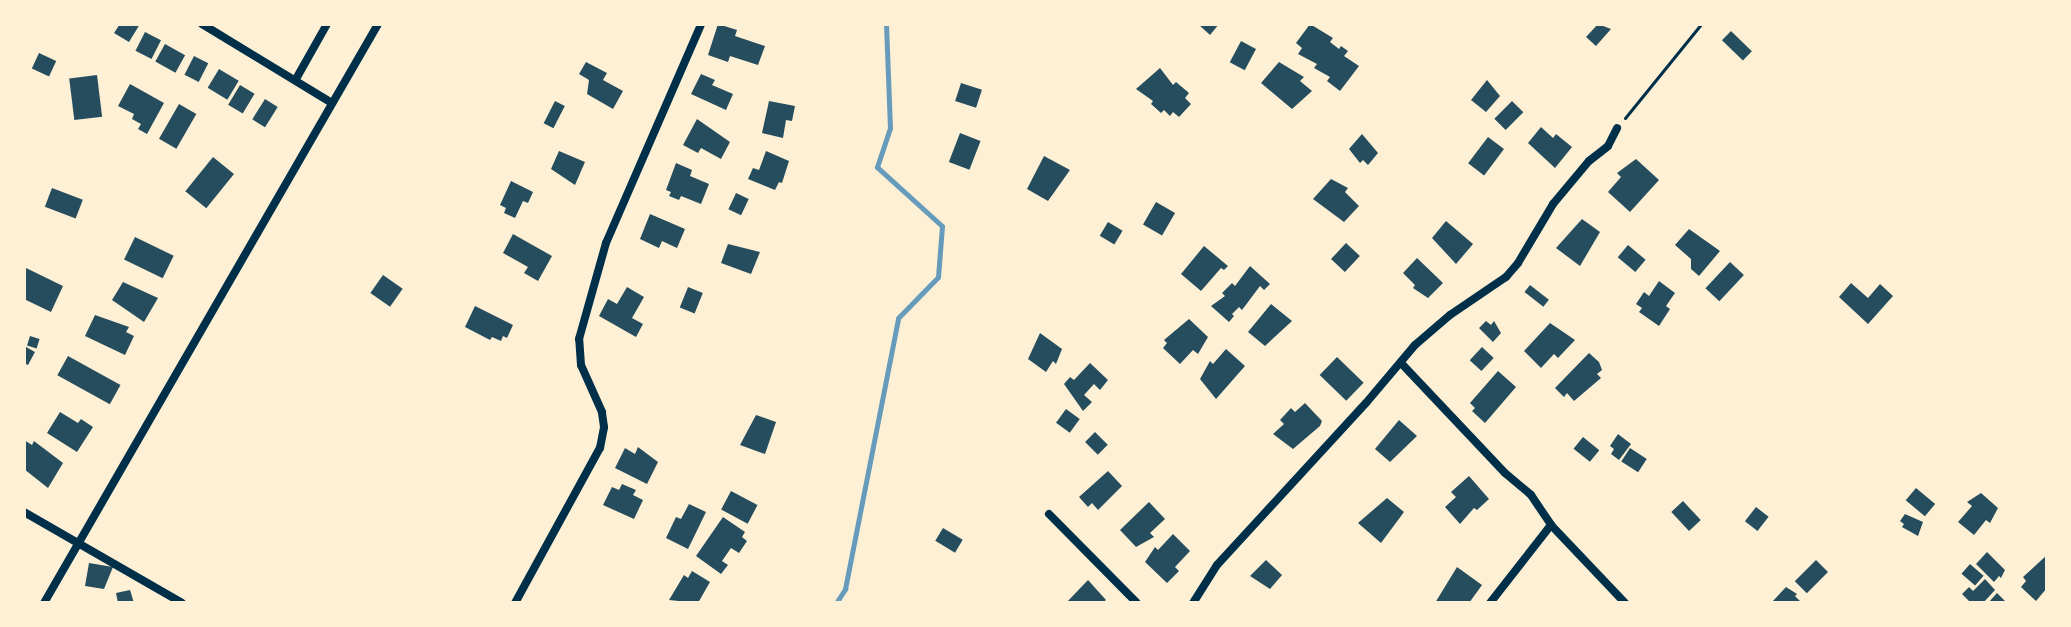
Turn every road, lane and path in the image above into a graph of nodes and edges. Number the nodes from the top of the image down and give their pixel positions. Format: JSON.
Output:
{"nodes":[{"id":1,"x":202,"y":24,"type":"edge"},
{"id":2,"x":327,"y":24,"type":"edge"},
{"id":3,"x":378,"y":24,"type":"edge"},
{"id":4,"x":701,"y":24,"type":"edge"},
{"id":5,"x":1701,"y":24,"type":"edge"},
{"id":6,"x":296,"y":79,"type":"junction"},
{"id":7,"x":332,"y":103,"type":"junction"},
{"id":8,"x":1617,"y":128,"type":"joint"},
{"id":9,"x":1401,"y":363,"type":"junction"},
{"id":10,"x":24,"y":512,"type":"edge"},
{"id":11,"x":1049,"y":514,"type":"dead end"},
{"id":12,"x":1551,"y":525,"type":"junction"},
{"id":13,"x":78,"y":545,"type":"junction"},
{"id":14,"x":44,"y":603,"type":"edge"},
{"id":15,"x":182,"y":603,"type":"edge"},
{"id":16,"x":515,"y":603,"type":"edge"},
{"id":17,"x":1137,"y":603,"type":"edge"},
{"id":18,"x":1193,"y":603,"type":"edge"},
{"id":19,"x":1490,"y":603,"type":"edge"},
{"id":20,"x":1625,"y":603,"type":"edge"}],
"edges":[{"from":1,"to":6,"type":"street"},
{"from":2,"to":6,"type":"street"},
{"from":3,"to":7,"type":"street"},
{"from":4,"to":16,"type":"street"},
{"from":5,"to":8,"type":"path"},
{"from":6,"to":7,"type":"street"},
{"from":7,"to":13,"type":"street"},
{"from":8,"to":9,"type":"street"},
{"from":9,"to":12,"type":"street"},
{"from":9,"to":18,"type":"street"},
{"from":10,"to":13,"type":"street"},
{"from":11,"to":17,"type":"street"},
{"from":12,"to":19,"type":"street"},
{"from":12,"to":20,"type":"street"},
{"from":13,"to":14,"type":"street"},
{"from":13,"to":15,"type":"street"}]}
